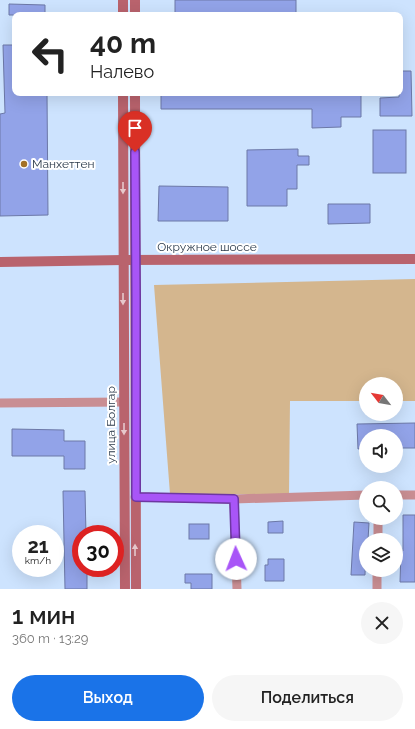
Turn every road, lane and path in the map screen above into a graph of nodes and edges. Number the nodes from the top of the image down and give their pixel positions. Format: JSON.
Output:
{"nodes":[{"id":1,"x":123,"y":0,"type":"edge"},
{"id":2,"x":135,"y":0,"type":"edge"},
{"id":3,"x":123,"y":12,"type":"edge"},
{"id":4,"x":135,"y":12,"type":"edge"},
{"id":5,"x":123,"y":96,"type":"edge"},
{"id":6,"x":135,"y":96,"type":"edge"},
{"id":7,"x":415,"y":259,"type":"edge"},
{"id":8,"x":123,"y":260,"type":"junction"},
{"id":9,"x":135,"y":260,"type":"junction"},
{"id":10,"x":0,"y":262,"type":"edge"},
{"id":11,"x":124,"y":402,"type":"junction"},
{"id":12,"x":0,"y":403,"type":"edge"},
{"id":13,"x":403,"y":495,"type":"edge"},
{"id":14,"x":415,"y":495,"type":"edge"},
{"id":15,"x":359,"y":496,"type":"edge"},
{"id":16,"x":136,"y":497,"type":"junction"},
{"id":17,"x":234,"y":499,"type":"junction"},
{"id":18,"x":377,"y":577,"type":"edge"},
{"id":19,"x":125,"y":589,"type":"edge"},
{"id":20,"x":136,"y":589,"type":"edge"},
{"id":21,"x":237,"y":589,"type":"edge"},
{"id":22,"x":377,"y":589,"type":"edge"}],
"edges":[{"from":1,"to":3,"type":"street"},
{"from":2,"to":4,"type":"street"},
{"from":5,"to":8,"type":"street","name":"улица Болгар","one_way":true},
{"from":6,"to":9,"type":"street","name":"улица Болгар"},
{"from":7,"to":9,"type":"street","name":"Окружное шоссе"},
{"from":8,"to":9,"type":"street","name":"Окружное шоссе"},
{"from":8,"to":10,"type":"street","name":"Окружное шоссе"},
{"from":8,"to":11,"type":"street","name":"улица Болгар","one_way":true},
{"from":9,"to":16,"type":"street","name":"улица Болгар"},
{"from":11,"to":12,"type":"street"},
{"from":11,"to":19,"type":"street","name":"улица Болгар","one_way":true},
{"from":13,"to":14,"type":"street"},
{"from":15,"to":17,"type":"street"},
{"from":16,"to":17,"type":"street"},
{"from":20,"to":16,"type":"street","name":"улица Болгар","one_way":true},
{"from":17,"to":21,"type":"street"},
{"from":18,"to":22,"type":"street"}]}
